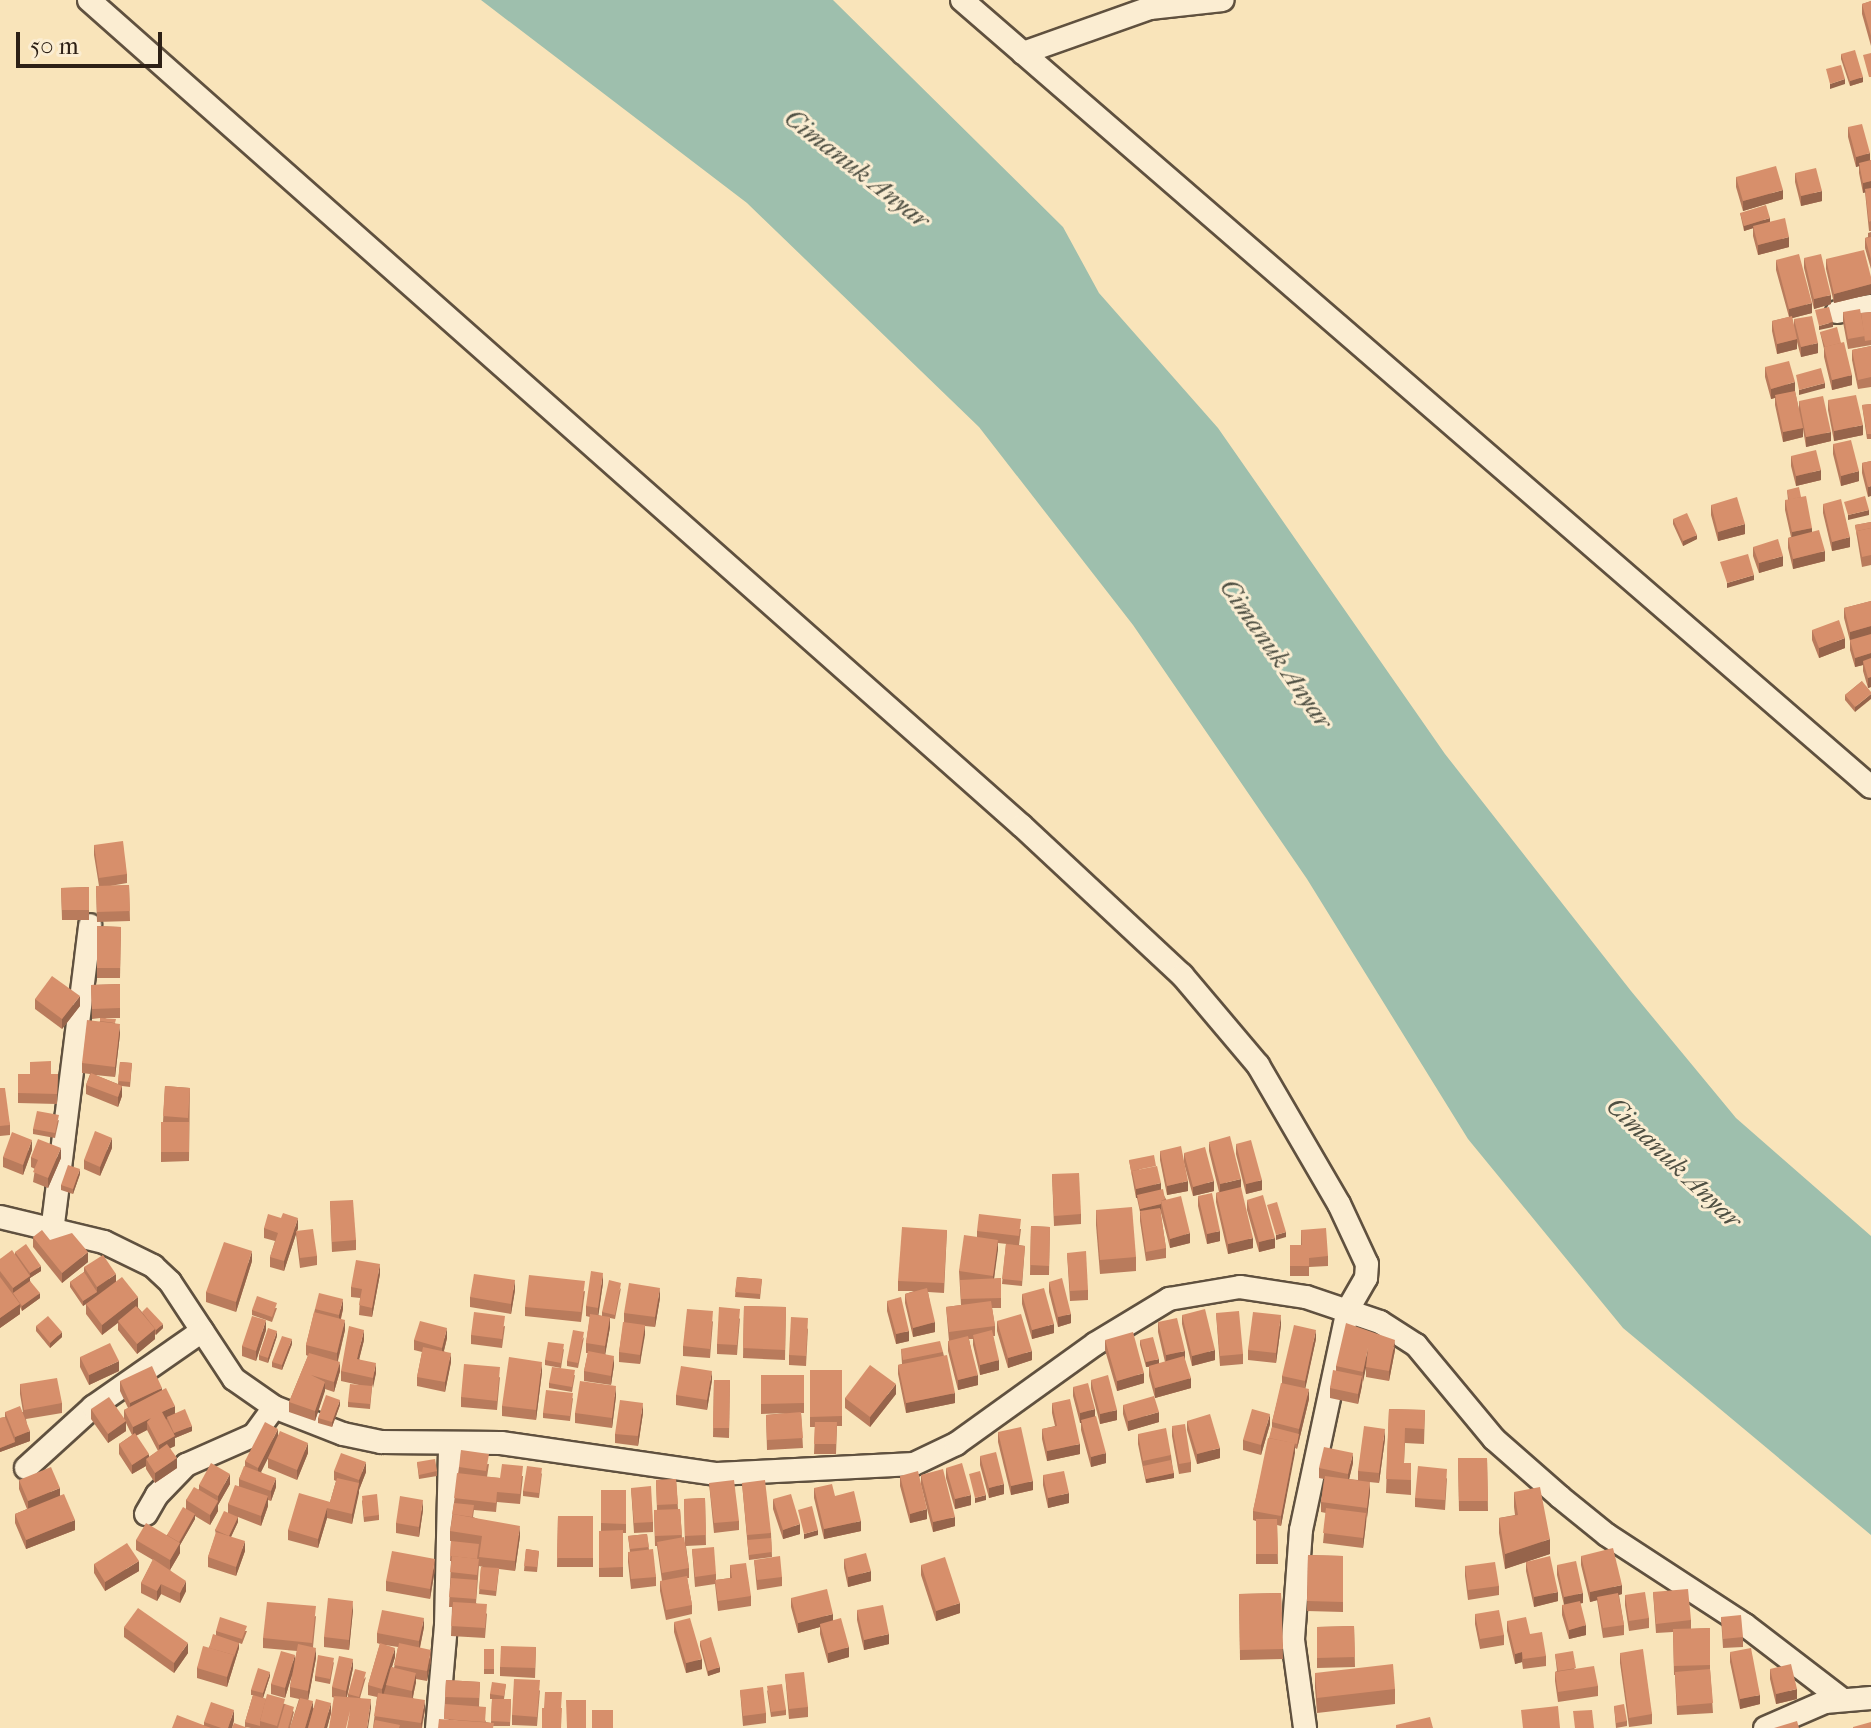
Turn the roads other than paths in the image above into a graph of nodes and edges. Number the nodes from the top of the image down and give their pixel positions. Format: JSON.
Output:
{"nodes":[{"id":1,"x":89,"y":0,"type":"edge"},
{"id":2,"x":962,"y":0,"type":"edge"},
{"id":3,"x":1223,"y":0,"type":"edge"},
{"id":4,"x":1023,"y":53,"type":"junction"},
{"id":5,"x":1871,"y":306,"type":"edge"},
{"id":6,"x":1837,"y":312,"type":"dead end"},
{"id":7,"x":1871,"y":787,"type":"edge"},
{"id":8,"x":90,"y":925,"type":"dead end"},
{"id":9,"x":0,"y":1217,"type":"edge"},
{"id":10,"x":52,"y":1232,"type":"junction"},
{"id":11,"x":1348,"y":1309,"type":"junction"},
{"id":12,"x":202,"y":1331,"type":"junction"},
{"id":13,"x":274,"y":1407,"type":"junction"},
{"id":14,"x":450,"y":1444,"type":"junction"},
{"id":15,"x":26,"y":1468,"type":"dead end"},
{"id":16,"x":146,"y":1514,"type":"dead end"},
{"id":17,"x":1840,"y":1698,"type":"junction"},
{"id":18,"x":1871,"y":1698,"type":"edge"},
{"id":19,"x":437,"y":1728,"type":"edge"},
{"id":20,"x":1305,"y":1728,"type":"edge"},
{"id":21,"x":1765,"y":1728,"type":"edge"}],
"edges":[{"from":1,"to":11,"type":"street"},
{"from":2,"to":4,"type":"street"},
{"from":3,"to":4,"type":"street"},
{"from":4,"to":7,"type":"street"},
{"from":5,"to":6,"type":"street"},
{"from":8,"to":10,"type":"street"},
{"from":9,"to":10,"type":"street"},
{"from":10,"to":12,"type":"street"},
{"from":11,"to":14,"type":"street"},
{"from":11,"to":17,"type":"street"},
{"from":11,"to":20,"type":"street"},
{"from":12,"to":13,"type":"street"},
{"from":12,"to":15,"type":"street"},
{"from":13,"to":14,"type":"street"},
{"from":13,"to":16,"type":"street"},
{"from":14,"to":19,"type":"street"},
{"from":17,"to":18,"type":"street"},
{"from":17,"to":21,"type":"street"}]}
